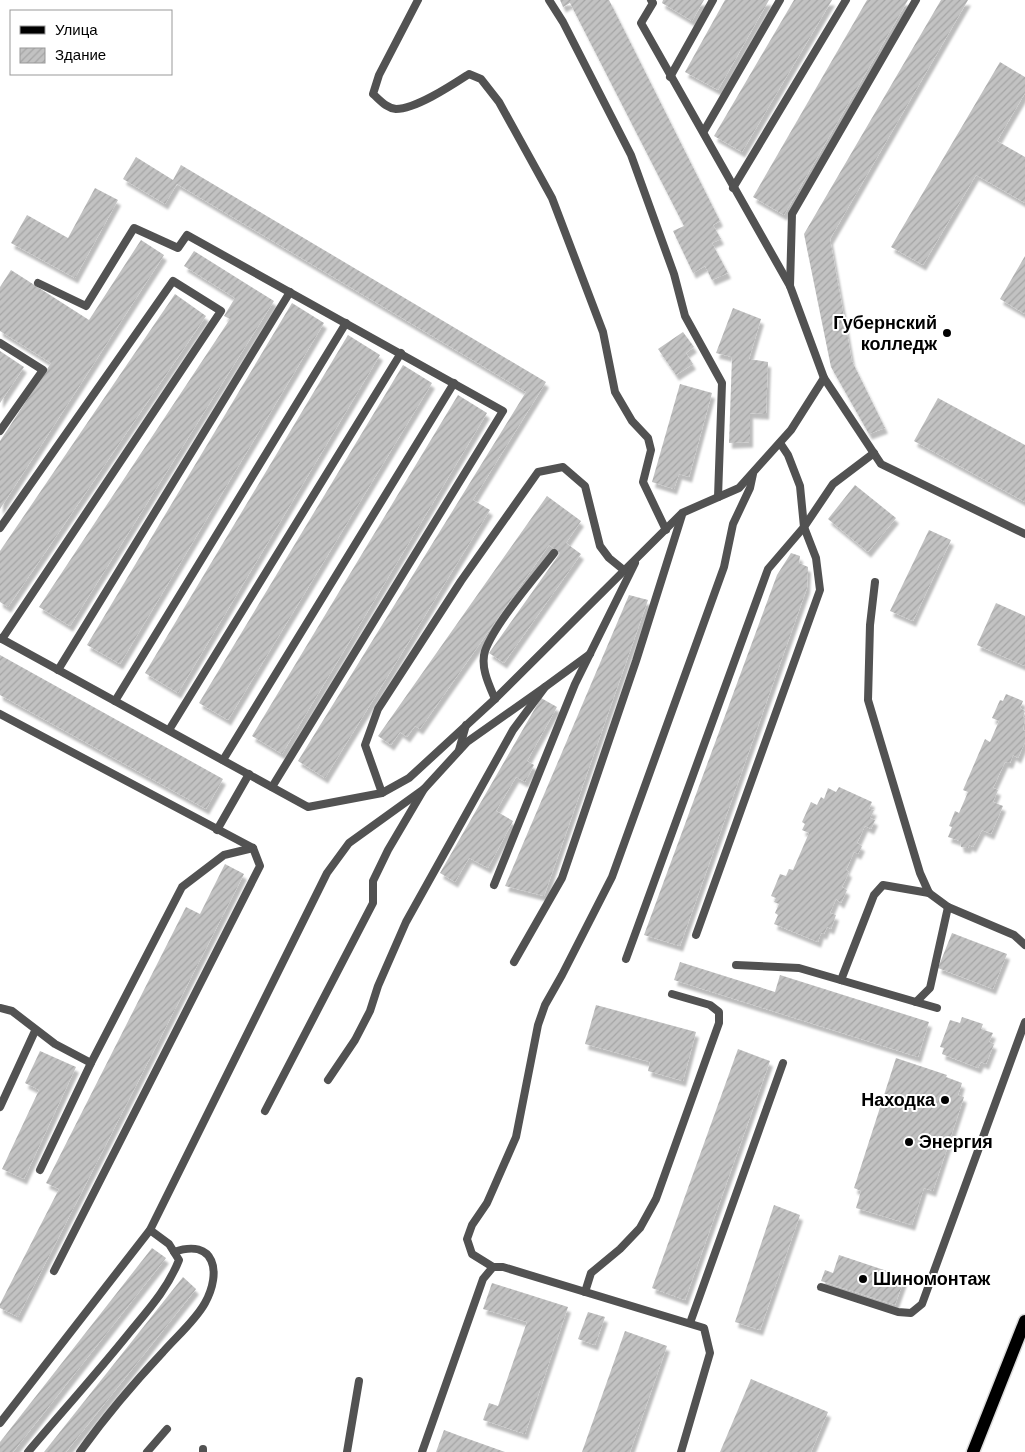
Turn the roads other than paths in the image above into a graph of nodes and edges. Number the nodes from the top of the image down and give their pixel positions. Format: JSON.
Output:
{"nodes":[{"id":1,"x":418,"y":0,"type":"edge"},
{"id":2,"x":549,"y":0,"type":"edge"},
{"id":3,"x":713,"y":0,"type":"edge"},
{"id":4,"x":780,"y":0,"type":"edge"},
{"id":5,"x":846,"y":0,"type":"edge"},
{"id":6,"x":916,"y":0,"type":"edge"},
{"id":7,"x":653,"y":1,"type":"edge"},
{"id":8,"x":670,"y":77,"type":"junction"},
{"id":9,"x":704,"y":131,"type":"junction"},
{"id":10,"x":733,"y":188,"type":"junction"},
{"id":11,"x":38,"y":283,"type":"dead end"},
{"id":12,"x":790,"y":286,"type":"junction"},
{"id":13,"x":290,"y":292,"type":"junction"},
{"id":14,"x":346,"y":323,"type":"junction"},
{"id":15,"x":0,"y":343,"type":"edge"},
{"id":16,"x":401,"y":353,"type":"junction"},
{"id":17,"x":824,"y":378,"type":"junction"},
{"id":18,"x":454,"y":383,"type":"junction"},
{"id":19,"x":0,"y":431,"type":"edge"},
{"id":20,"x":780,"y":443,"type":"junction"},
{"id":21,"x":874,"y":453,"type":"junction"},
{"id":22,"x":753,"y":472,"type":"junction"},
{"id":23,"x":718,"y":497,"type":"junction"},
{"id":24,"x":682,"y":514,"type":"junction"},
{"id":25,"x":804,"y":527,"type":"junction"},
{"id":26,"x":0,"y":528,"type":"edge"},
{"id":27,"x":666,"y":530,"type":"junction"},
{"id":28,"x":1025,"y":534,"type":"edge"},
{"id":29,"x":554,"y":553,"type":"dead end"},
{"id":30,"x":637,"y":559,"type":"junction"},
{"id":31,"x":625,"y":571,"type":"junction"},
{"id":32,"x":875,"y":582,"type":"dead end"},
{"id":33,"x":1,"y":638,"type":"edge"},
{"id":34,"x":590,"y":654,"type":"junction"},
{"id":35,"x":58,"y":670,"type":"junction"},
{"id":36,"x":545,"y":687,"type":"junction"},
{"id":37,"x":495,"y":699,"type":"junction"},
{"id":38,"x":115,"y":701,"type":"junction"},
{"id":39,"x":0,"y":714,"type":"edge"},
{"id":40,"x":466,"y":725,"type":"junction"},
{"id":41,"x":169,"y":730,"type":"junction"},
{"id":42,"x":458,"y":753,"type":"junction"},
{"id":43,"x":224,"y":760,"type":"junction"},
{"id":44,"x":249,"y":774,"type":"junction"},
{"id":45,"x":272,"y":787,"type":"junction"},
{"id":46,"x":424,"y":790,"type":"junction"},
{"id":47,"x":382,"y":792,"type":"junction"},
{"id":48,"x":217,"y":830,"type":"junction"},
{"id":49,"x":253,"y":848,"type":"junction"},
{"id":50,"x":494,"y":885,"type":"dead end"},
{"id":51,"x":929,"y":893,"type":"junction"},
{"id":52,"x":948,"y":907,"type":"junction"},
{"id":53,"x":696,"y":936,"type":"dead end"},
{"id":54,"x":1025,"y":945,"type":"edge"},
{"id":55,"x":626,"y":958,"type":"dead end"},
{"id":56,"x":514,"y":962,"type":"dead end"},
{"id":57,"x":736,"y":965,"type":"dead end"},
{"id":58,"x":841,"y":980,"type":"junction"},
{"id":59,"x":672,"y":994,"type":"dead end"},
{"id":60,"x":916,"y":1002,"type":"junction"},
{"id":61,"x":0,"y":1008,"type":"edge"},
{"id":62,"x":937,"y":1008,"type":"dead end"},
{"id":63,"x":1025,"y":1022,"type":"edge"},
{"id":64,"x":35,"y":1030,"type":"junction"},
{"id":65,"x":90,"y":1063,"type":"junction"},
{"id":66,"x":783,"y":1063,"type":"dead end"},
{"id":67,"x":328,"y":1080,"type":"dead end"},
{"id":68,"x":0,"y":1107,"type":"edge"},
{"id":69,"x":265,"y":1111,"type":"dead end"},
{"id":70,"x":40,"y":1170,"type":"dead end"},
{"id":71,"x":150,"y":1230,"type":"junction"},
{"id":72,"x":174,"y":1252,"type":"junction"},
{"id":73,"x":493,"y":1267,"type":"junction"},
{"id":74,"x":54,"y":1271,"type":"dead end"},
{"id":75,"x":821,"y":1286,"type":"dead end"},
{"id":76,"x":586,"y":1292,"type":"junction"},
{"id":77,"x":1025,"y":1321,"type":"edge"},
{"id":78,"x":690,"y":1323,"type":"junction"},
{"id":79,"x":359,"y":1381,"type":"dead end"},
{"id":80,"x":0,"y":1423,"type":"edge"},
{"id":81,"x":167,"y":1429,"type":"dead end"},
{"id":82,"x":28,"y":1452,"type":"edge"},
{"id":83,"x":80,"y":1452,"type":"edge"},
{"id":84,"x":147,"y":1452,"type":"edge"},
{"id":85,"x":347,"y":1452,"type":"edge"},
{"id":86,"x":422,"y":1452,"type":"edge"},
{"id":87,"x":681,"y":1452,"type":"edge"},
{"id":88,"x":973,"y":1452,"type":"edge"}],
"edges":[{"from":1,"to":27,"type":"lane"},
{"from":2,"to":23,"type":"lane"},
{"from":3,"to":8,"type":"lane"},
{"from":4,"to":9,"type":"lane"},
{"from":5,"to":10,"type":"lane"},
{"from":6,"to":12,"type":"lane"},
{"from":7,"to":8,"type":"lane"},
{"from":8,"to":9,"type":"lane"},
{"from":9,"to":10,"type":"lane"},
{"from":10,"to":12,"type":"lane"},
{"from":11,"to":13,"type":"lane"},
{"from":12,"to":17,"type":"lane"},
{"from":13,"to":14,"type":"lane"},
{"from":13,"to":35,"type":"lane"},
{"from":14,"to":16,"type":"lane"},
{"from":14,"to":38,"type":"lane"},
{"from":15,"to":19,"type":"lane"},
{"from":16,"to":18,"type":"lane"},
{"from":16,"to":41,"type":"lane"},
{"from":17,"to":20,"type":"lane"},
{"from":17,"to":21,"type":"lane"},
{"from":18,"to":43,"type":"lane"},
{"from":18,"to":45,"type":"lane"},
{"from":20,"to":22,"type":"lane"},
{"from":20,"to":25,"type":"lane"},
{"from":21,"to":25,"type":"lane"},
{"from":21,"to":28,"type":"lane"},
{"from":22,"to":23,"type":"lane"},
{"from":22,"to":73,"type":"lane"},
{"from":23,"to":24,"type":"lane"},
{"from":24,"to":27,"type":"lane"},
{"from":24,"to":56,"type":"lane"},
{"from":25,"to":53,"type":"lane"},
{"from":25,"to":55,"type":"lane"},
{"from":26,"to":33,"type":"lane"},
{"from":27,"to":30,"type":"lane"},
{"from":29,"to":37,"type":"lane"},
{"from":30,"to":31,"type":"lane"},
{"from":30,"to":34,"type":"lane"},
{"from":31,"to":37,"type":"lane"},
{"from":31,"to":47,"type":"lane"},
{"from":32,"to":51,"type":"lane"},
{"from":33,"to":35,"type":"lane"},
{"from":34,"to":36,"type":"lane"},
{"from":34,"to":50,"type":"lane"},
{"from":35,"to":38,"type":"lane"},
{"from":36,"to":42,"type":"lane"},
{"from":36,"to":67,"type":"lane"},
{"from":37,"to":40,"type":"lane"},
{"from":38,"to":41,"type":"lane"},
{"from":39,"to":48,"type":"lane"},
{"from":40,"to":42,"type":"lane"},
{"from":40,"to":47,"type":"lane"},
{"from":41,"to":43,"type":"lane"},
{"from":42,"to":46,"type":"lane"},
{"from":43,"to":44,"type":"lane"},
{"from":44,"to":45,"type":"lane"},
{"from":44,"to":48,"type":"lane"},
{"from":45,"to":47,"type":"lane"},
{"from":46,"to":69,"type":"lane"},
{"from":46,"to":71,"type":"lane"},
{"from":48,"to":49,"type":"lane"},
{"from":49,"to":65,"type":"lane"},
{"from":49,"to":74,"type":"lane"},
{"from":51,"to":52,"type":"lane"},
{"from":51,"to":58,"type":"lane"},
{"from":52,"to":54,"type":"lane"},
{"from":52,"to":60,"type":"lane"},
{"from":57,"to":58,"type":"lane"},
{"from":58,"to":60,"type":"lane"},
{"from":59,"to":76,"type":"lane"},
{"from":60,"to":62,"type":"lane"},
{"from":61,"to":64,"type":"lane"},
{"from":63,"to":75,"type":"lane"},
{"from":64,"to":65,"type":"lane"},
{"from":64,"to":68,"type":"lane"},
{"from":65,"to":70,"type":"lane"},
{"from":66,"to":78,"type":"lane"},
{"from":71,"to":72,"type":"lane"},
{"from":71,"to":80,"type":"lane"},
{"from":72,"to":82,"type":"lane"},
{"from":72,"to":83,"type":"lane"},
{"from":73,"to":76,"type":"lane"},
{"from":73,"to":86,"type":"lane"},
{"from":76,"to":78,"type":"lane"},
{"from":77,"to":88,"type":"main road"},
{"from":78,"to":87,"type":"lane"},
{"from":79,"to":85,"type":"lane"},
{"from":81,"to":84,"type":"lane"}]}
